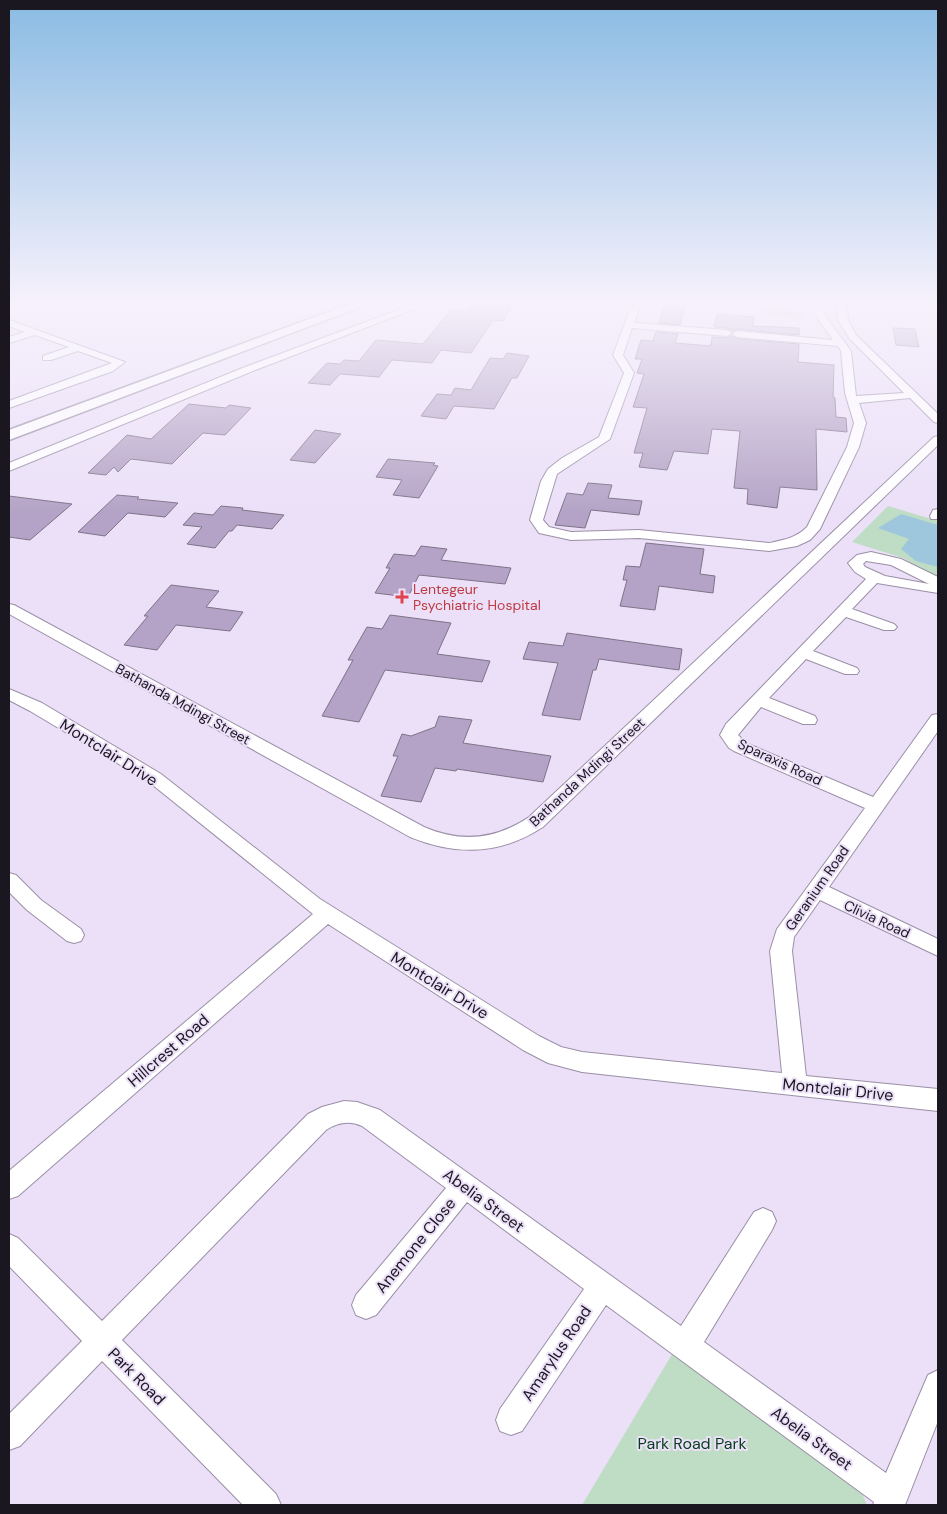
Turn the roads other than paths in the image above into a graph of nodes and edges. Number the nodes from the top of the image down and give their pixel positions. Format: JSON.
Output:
{"nodes":[{"id":1,"x":100,"y":372,"type":"edge"},
{"id":2,"x":180,"y":372,"type":"edge"},
{"id":3,"x":243,"y":372,"type":"edge"},
{"id":4,"x":628,"y":372,"type":"edge"},
{"id":5,"x":848,"y":372,"type":"edge"},
{"id":6,"x":888,"y":372,"type":"edge"},
{"id":7,"x":912,"y":395,"type":"junction"},
{"id":8,"x":853,"y":400,"type":"junction"},
{"id":9,"x":9,"y":406,"type":"edge"},
{"id":10,"x":938,"y":420,"type":"edge"},
{"id":11,"x":9,"y":435,"type":"edge"},
{"id":12,"x":938,"y":439,"type":"edge"},
{"id":13,"x":9,"y":467,"type":"edge"},
{"id":14,"x":875,"y":577,"type":"junction"},
{"id":15,"x":938,"y":583,"type":"edge"},
{"id":16,"x":938,"y":589,"type":"edge"},
{"id":17,"x":9,"y":608,"type":"edge"},
{"id":18,"x":843,"y":611,"type":"junction"},
{"id":19,"x":889,"y":627,"type":"dead end"},
{"id":20,"x":803,"y":653,"type":"junction"},
{"id":21,"x":851,"y":671,"type":"dead end"},
{"id":22,"x":9,"y":694,"type":"edge"},
{"id":23,"x":759,"y":700,"type":"junction"},
{"id":24,"x":938,"y":719,"type":"edge"},
{"id":25,"x":809,"y":720,"type":"dead end"},
{"id":26,"x":876,"y":805,"type":"junction"},
{"id":27,"x":9,"y":880,"type":"edge"},
{"id":28,"x":815,"y":889,"type":"junction"},
{"id":29,"x":327,"y":913,"type":"junction"},
{"id":30,"x":74,"y":935,"type":"dead end"},
{"id":31,"x":938,"y":948,"type":"edge"},
{"id":32,"x":795,"y":1084,"type":"junction"},
{"id":33,"x":938,"y":1100,"type":"edge"},
{"id":34,"x":464,"y":1186,"type":"junction"},
{"id":35,"x":9,"y":1187,"type":"edge"},
{"id":36,"x":763,"y":1221,"type":"dead end"},
{"id":37,"x":9,"y":1247,"type":"edge"},
{"id":38,"x":602,"y":1286,"type":"junction"},
{"id":39,"x":366,"y":1305,"type":"dead end"},
{"id":40,"x":102,"y":1341,"type":"junction"},
{"id":41,"x":684,"y":1346,"type":"junction"},
{"id":42,"x":938,"y":1385,"type":"edge"},
{"id":43,"x":511,"y":1420,"type":"dead end"},
{"id":44,"x":9,"y":1435,"type":"edge"},
{"id":45,"x":890,"y":1501,"type":"edge"},
{"id":46,"x":265,"y":1505,"type":"edge"}],
"edges":[{"from":1,"to":9,"type":"street"},
{"from":2,"to":11,"type":"main road"},
{"from":3,"to":13,"type":"street"},
{"from":4,"to":8,"type":"street"},
{"from":5,"to":8,"type":"street"},
{"from":6,"to":7,"type":"street"},
{"from":7,"to":8,"type":"street"},
{"from":7,"to":10,"type":"street"},
{"from":12,"to":17,"type":"street","name":"Bathanda Mdingi Street"},
{"from":14,"to":15,"type":"street"},
{"from":14,"to":16,"type":"street"},
{"from":14,"to":18,"type":"street","name":"Sparaxis Road"},
{"from":18,"to":19,"type":"street"},
{"from":18,"to":20,"type":"street","name":"Sparaxis Road"},
{"from":20,"to":21,"type":"street"},
{"from":20,"to":23,"type":"street","name":"Sparaxis Road"},
{"from":22,"to":29,"type":"street","name":"Montclair Drive"},
{"from":23,"to":25,"type":"street"},
{"from":23,"to":26,"type":"street","name":"Sparaxis Road"},
{"from":24,"to":26,"type":"street","name":"Geranium Road"},
{"from":26,"to":28,"type":"street","name":"Geranium Road"},
{"from":27,"to":30,"type":"street"},
{"from":28,"to":31,"type":"street","name":"Clivia Road"},
{"from":28,"to":32,"type":"street","name":"Geranium Road"},
{"from":29,"to":32,"type":"street","name":"Montclair Drive"},
{"from":29,"to":35,"type":"street","name":"Hillcrest Road"},
{"from":32,"to":33,"type":"street","name":"Montclair Drive"},
{"from":34,"to":38,"type":"street","name":"Abelia Street"},
{"from":34,"to":39,"type":"street","name":"Anemone Close"},
{"from":34,"to":40,"type":"street","name":"Abelia Street"},
{"from":36,"to":41,"type":"street"},
{"from":37,"to":40,"type":"street","name":"Park Road"},
{"from":38,"to":41,"type":"street","name":"Abelia Street"},
{"from":38,"to":43,"type":"street","name":"Amarylus Road"},
{"from":40,"to":44,"type":"street","name":"Abelia Street"},
{"from":40,"to":46,"type":"street","name":"Park Road"},
{"from":41,"to":45,"type":"street","name":"Abelia Street"},
{"from":42,"to":45,"type":"street"}]}
